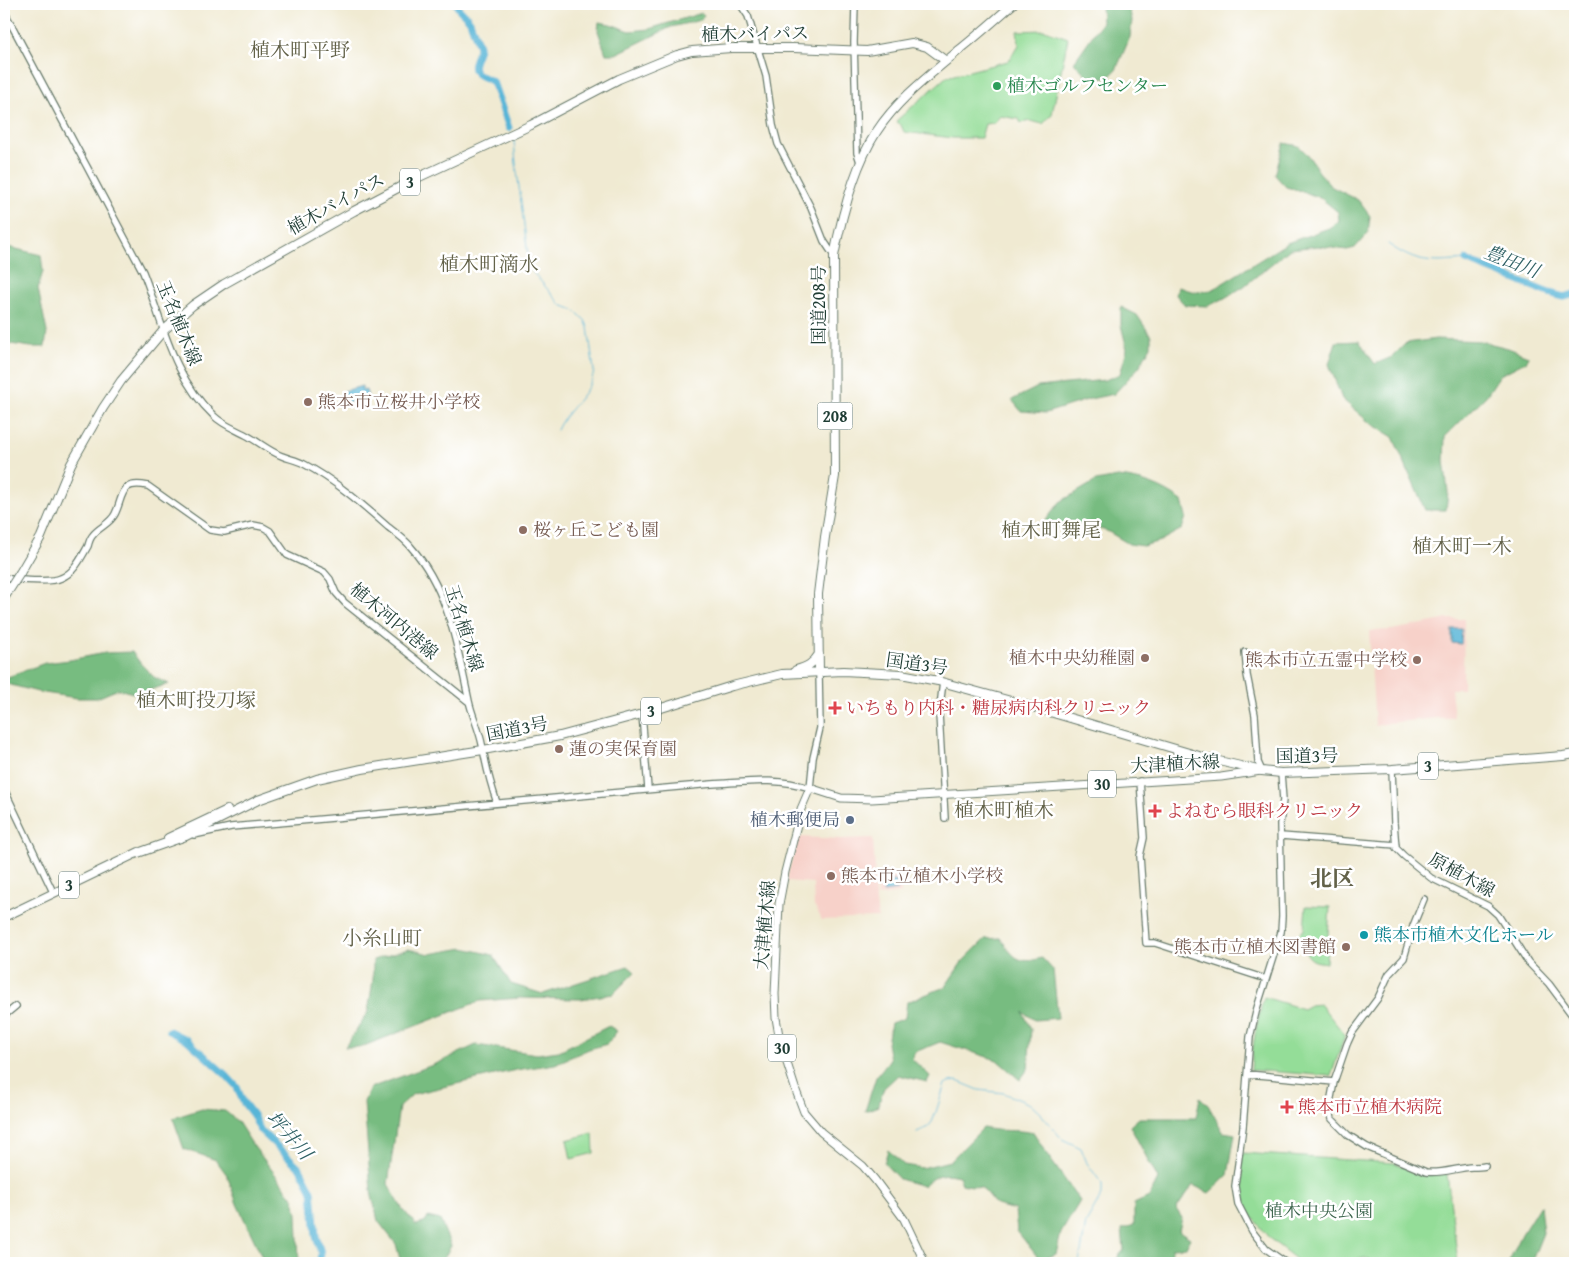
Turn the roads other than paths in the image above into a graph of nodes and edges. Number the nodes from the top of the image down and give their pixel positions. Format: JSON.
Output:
{"nodes":[{"id":1,"x":740,"y":4,"type":"edge"},
{"id":2,"x":855,"y":4,"type":"edge"},
{"id":3,"x":1013,"y":4,"type":"edge"},
{"id":4,"x":4,"y":10,"type":"edge"},
{"id":5,"x":757,"y":48,"type":"junction"},
{"id":6,"x":855,"y":51,"type":"junction"},
{"id":7,"x":946,"y":61,"type":"junction"},
{"id":8,"x":860,"y":162,"type":"junction"},
{"id":9,"x":834,"y":256,"type":"junction"},
{"id":10,"x":163,"y":330,"type":"junction"},
{"id":11,"x":4,"y":578,"type":"edge"},
{"id":12,"x":4,"y":598,"type":"edge"},
{"id":13,"x":1246,"y":652,"type":"dead end"},
{"id":14,"x":818,"y":654,"type":"junction"},
{"id":15,"x":819,"y":672,"type":"junction"},
{"id":16,"x":782,"y":674,"type":"junction"},
{"id":17,"x":943,"y":682,"type":"junction"},
{"id":18,"x":469,"y":702,"type":"junction"},
{"id":19,"x":642,"y":714,"type":"junction"},
{"id":20,"x":483,"y":750,"type":"junction"},
{"id":21,"x":1575,"y":754,"type":"edge"},
{"id":22,"x":1392,"y":769,"type":"junction"},
{"id":23,"x":1262,"y":771,"type":"junction"},
{"id":24,"x":1281,"y":773,"type":"junction"},
{"id":25,"x":1140,"y":781,"type":"junction"},
{"id":26,"x":810,"y":788,"type":"junction"},
{"id":27,"x":4,"y":789,"type":"edge"},
{"id":28,"x":648,"y":789,"type":"junction"},
{"id":29,"x":943,"y":794,"type":"junction"},
{"id":30,"x":258,"y":800,"type":"junction"},
{"id":31,"x":497,"y":803,"type":"junction"},
{"id":32,"x":945,"y":818,"type":"dead end"},
{"id":33,"x":205,"y":826,"type":"junction"},
{"id":34,"x":191,"y":827,"type":"junction"},
{"id":35,"x":232,"y":827,"type":"junction"},
{"id":36,"x":186,"y":836,"type":"junction"},
{"id":37,"x":1281,"y":836,"type":"junction"},
{"id":38,"x":1396,"y":845,"type":"junction"},
{"id":39,"x":135,"y":854,"type":"junction"},
{"id":40,"x":53,"y":892,"type":"junction"},
{"id":41,"x":1424,"y":899,"type":"dead end"},
{"id":42,"x":4,"y":917,"type":"edge"},
{"id":43,"x":1266,"y":979,"type":"junction"},
{"id":44,"x":16,"y":1006,"type":"dead end"},
{"id":45,"x":4,"y":1016,"type":"edge"},
{"id":46,"x":1575,"y":1019,"type":"edge"},
{"id":47,"x":1247,"y":1074,"type":"junction"},
{"id":48,"x":1334,"y":1082,"type":"junction"},
{"id":49,"x":1485,"y":1166,"type":"dead end"},
{"id":50,"x":925,"y":1263,"type":"edge"},
{"id":51,"x":1286,"y":1263,"type":"edge"}],
"edges":[{"from":1,"to":5,"type":"street"},
{"from":2,"to":6,"type":"street"},
{"from":3,"to":7,"type":"highway","name":"国道208号","number":"208"},
{"from":4,"to":10,"type":"street","name":"玉名植木線"},
{"from":5,"to":6,"type":"highway","name":"植木バイパス","number":"3"},
{"from":5,"to":9,"type":"street"},
{"from":5,"to":10,"type":"highway","name":"植木バイパス","number":"3"},
{"from":6,"to":7,"type":"highway","name":"植木バイパス","number":"3"},
{"from":6,"to":8,"type":"street"},
{"from":7,"to":8,"type":"highway","name":"国道208号","number":"208"},
{"from":8,"to":9,"type":"highway","name":"国道208号","number":"208"},
{"from":9,"to":14,"type":"highway","name":"国道208号","number":"208"},
{"from":10,"to":12,"type":"highway","name":"植木バイパス","number":"3","bridge":true},
{"from":10,"to":18,"type":"street","name":"玉名植木線"},
{"from":11,"to":18,"type":"street","name":"植木河内港線"},
{"from":13,"to":23,"type":"street"},
{"from":14,"to":15,"type":"highway","name":"国道208号","number":"208"},
{"from":14,"to":16,"type":"highway"},
{"from":15,"to":16,"type":"highway","name":"国道3号","number":"3"},
{"from":15,"to":17,"type":"highway","name":"国道3号","number":"3"},
{"from":15,"to":26,"type":"street"},
{"from":16,"to":19,"type":"highway","name":"国道3号","number":"3"},
{"from":17,"to":23,"type":"highway","name":"国道3号","number":"3"},
{"from":17,"to":29,"type":"street"},
{"from":18,"to":20,"type":"street"},
{"from":19,"to":20,"type":"highway","name":"国道3号","number":"3"},
{"from":19,"to":28,"type":"street"},
{"from":20,"to":30,"type":"highway","name":"国道3号","number":"3"},
{"from":20,"to":31,"type":"street"},
{"from":21,"to":22,"type":"highway","name":"国道3号","number":"3"},
{"from":22,"to":24,"type":"highway","name":"国道3号","number":"3"},
{"from":22,"to":38,"type":"street"},
{"from":23,"to":24,"type":"highway","name":"国道3号","number":"3"},
{"from":23,"to":25,"type":"main road","name":"大津植木線","number":"30"},
{"from":24,"to":37,"type":"street"},
{"from":25,"to":29,"type":"main road","name":"大津植木線","number":"30"},
{"from":25,"to":43,"type":"street"},
{"from":26,"to":28,"type":"street"},
{"from":26,"to":29,"type":"main road","name":"大津植木線","number":"30"},
{"from":26,"to":50,"type":"main road","name":"大津植木線","number":"30"},
{"from":27,"to":40,"type":"street"},
{"from":28,"to":31,"type":"street"},
{"from":29,"to":32,"type":"street"},
{"from":30,"to":33,"type":"highway","name":"国道3号","number":"3"},
{"from":30,"to":34,"type":"highway","name":"国道3号","number":"3"},
{"from":31,"to":35,"type":"street"},
{"from":33,"to":34,"type":"street"},
{"from":33,"to":35,"type":"street"},
{"from":33,"to":36,"type":"highway","name":"国道3号","number":"3"},
{"from":34,"to":39,"type":"highway","name":"国道3号","number":"3"},
{"from":35,"to":36,"type":"street"},
{"from":36,"to":39,"type":"highway","name":"国道3号","number":"3"},
{"from":37,"to":38,"type":"street"},
{"from":37,"to":43,"type":"street"},
{"from":38,"to":46,"type":"street","name":"原植木線"},
{"from":39,"to":40,"type":"highway","name":"国道3号","number":"3"},
{"from":40,"to":42,"type":"highway","name":"国道3号","number":"3"},
{"from":41,"to":48,"type":"street"},
{"from":43,"to":47,"type":"street"},
{"from":44,"to":45,"type":"street"},
{"from":47,"to":48,"type":"street"},
{"from":47,"to":51,"type":"street"},
{"from":48,"to":49,"type":"street"}]}
